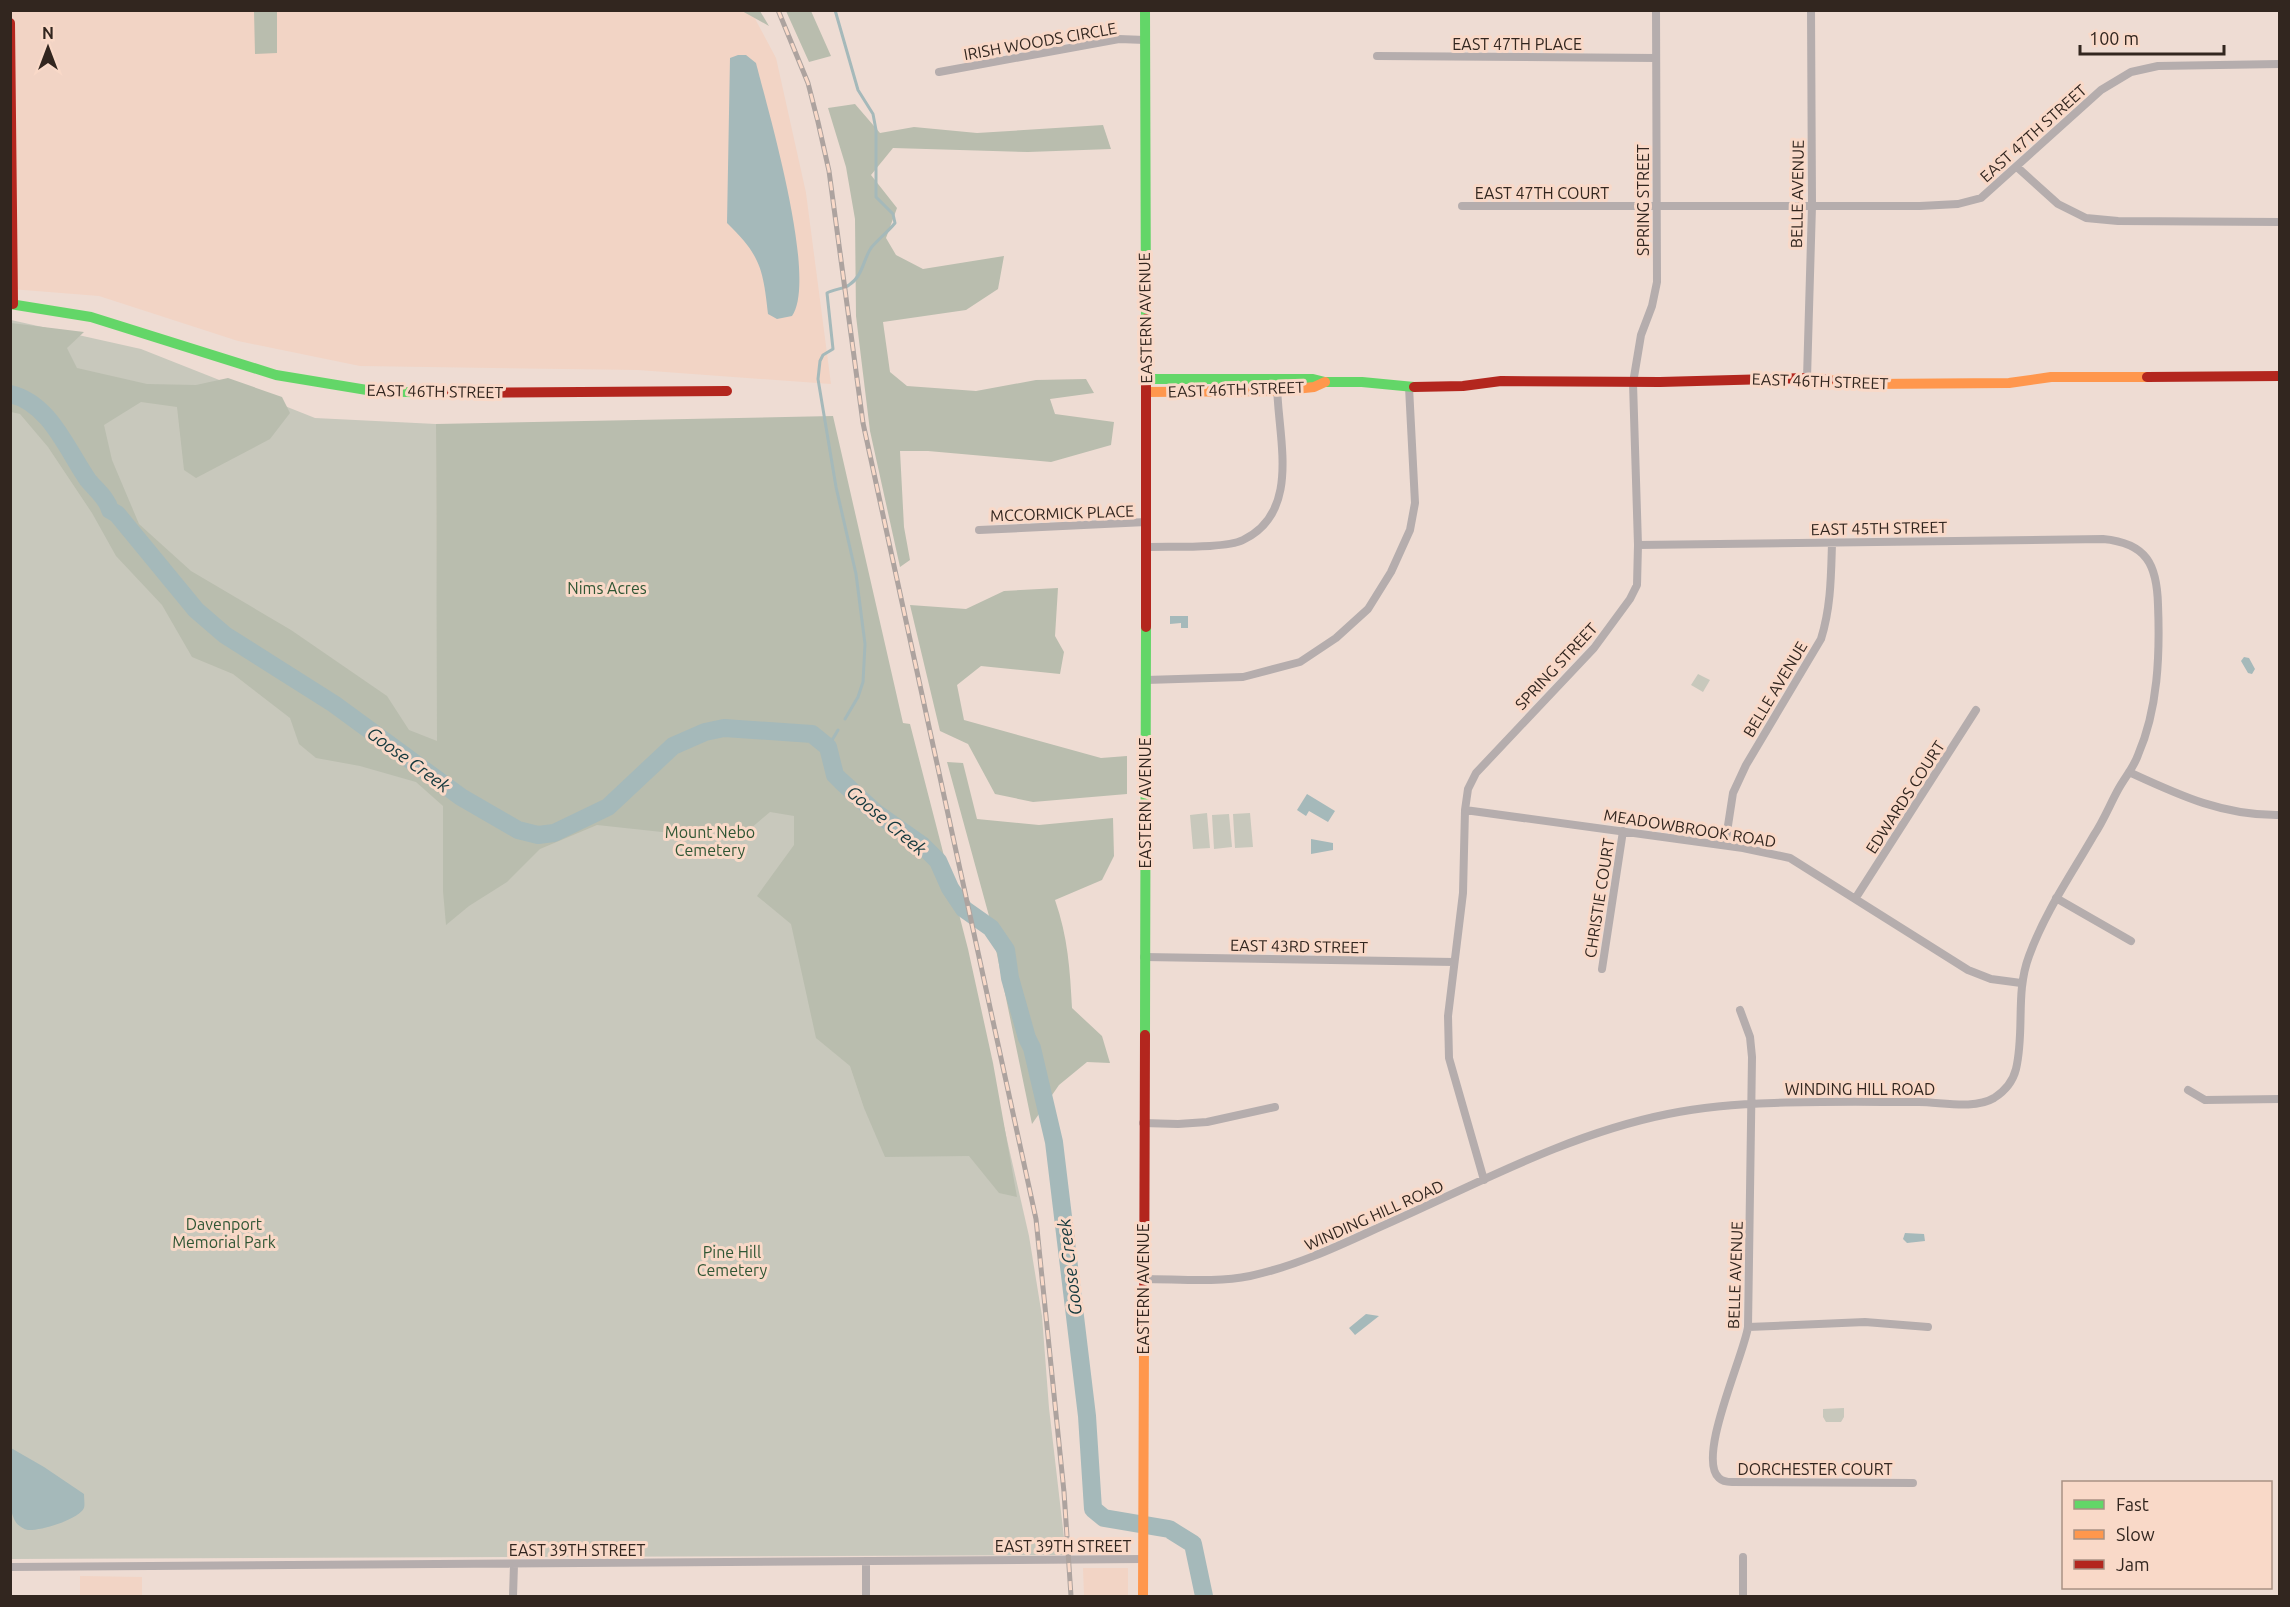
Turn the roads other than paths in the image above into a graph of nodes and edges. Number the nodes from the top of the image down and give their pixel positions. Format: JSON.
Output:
{"nodes":[{"id":1,"x":1145,"y":10,"type":"edge"},
{"id":2,"x":1656,"y":10,"type":"edge"},
{"id":3,"x":1811,"y":10,"type":"edge"},
{"id":4,"x":10,"y":23,"type":"edge"},
{"id":5,"x":1145,"y":40,"type":"junction"},
{"id":6,"x":1377,"y":56,"type":"dead end"},
{"id":7,"x":1656,"y":58,"type":"junction"},
{"id":8,"x":2280,"y":64,"type":"edge"},
{"id":9,"x":939,"y":72,"type":"dead end"},
{"id":10,"x":2017,"y":167,"type":"junction"},
{"id":11,"x":1462,"y":206,"type":"dead end"},
{"id":12,"x":1657,"y":206,"type":"junction"},
{"id":13,"x":1812,"y":206,"type":"junction"},
{"id":14,"x":2280,"y":222,"type":"edge"},
{"id":15,"x":12,"y":304,"type":"edge"},
{"id":16,"x":2280,"y":376,"type":"edge"},
{"id":17,"x":1807,"y":378,"type":"junction"},
{"id":18,"x":1146,"y":379,"type":"junction"},
{"id":19,"x":1277,"y":380,"type":"junction"},
{"id":20,"x":1325,"y":382,"type":"junction"},
{"id":21,"x":1633,"y":382,"type":"junction"},
{"id":22,"x":1409,"y":387,"type":"junction"},
{"id":23,"x":727,"y":391,"type":"dead end"},
{"id":24,"x":1276,"y":391,"type":"junction"},
{"id":25,"x":1146,"y":392,"type":"junction"},
{"id":26,"x":1146,"y":522,"type":"junction"},
{"id":27,"x":979,"y":530,"type":"dead end"},
{"id":28,"x":2121,"y":541,"type":"joint"},
{"id":29,"x":1832,"y":543,"type":"junction"},
{"id":30,"x":1638,"y":545,"type":"junction"},
{"id":31,"x":1146,"y":547,"type":"junction"},
{"id":32,"x":1146,"y":680,"type":"junction"},
{"id":33,"x":1976,"y":710,"type":"dead end"},
{"id":34,"x":2129,"y":772,"type":"junction"},
{"id":35,"x":1465,"y":810,"type":"junction"},
{"id":36,"x":2280,"y":815,"type":"edge"},
{"id":37,"x":1623,"y":831,"type":"junction"},
{"id":38,"x":1725,"y":845,"type":"junction"},
{"id":39,"x":2056,"y":898,"type":"junction"},
{"id":40,"x":1855,"y":899,"type":"junction"},
{"id":41,"x":2131,"y":941,"type":"dead end"},
{"id":42,"x":1144,"y":957,"type":"junction"},
{"id":43,"x":1454,"y":962,"type":"junction"},
{"id":44,"x":1602,"y":969,"type":"dead end"},
{"id":45,"x":2021,"y":983,"type":"junction"},
{"id":46,"x":1740,"y":1010,"type":"dead end"},
{"id":47,"x":2188,"y":1090,"type":"dead end"},
{"id":48,"x":2280,"y":1099,"type":"edge"},
{"id":49,"x":1753,"y":1104,"type":"junction"},
{"id":50,"x":1275,"y":1107,"type":"dead end"},
{"id":51,"x":1143,"y":1123,"type":"junction"},
{"id":52,"x":1484,"y":1180,"type":"junction"},
{"id":53,"x":1143,"y":1280,"type":"junction"},
{"id":54,"x":1748,"y":1327,"type":"junction"},
{"id":55,"x":1928,"y":1327,"type":"dead end"},
{"id":56,"x":1718,"y":1477,"type":"joint"},
{"id":57,"x":1913,"y":1483,"type":"dead end"},
{"id":58,"x":1743,"y":1557,"type":"dead end"},
{"id":59,"x":1143,"y":1559,"type":"junction"},
{"id":60,"x":866,"y":1561,"type":"junction"},
{"id":61,"x":514,"y":1563,"type":"junction"},
{"id":62,"x":10,"y":1567,"type":"edge"},
{"id":63,"x":513,"y":1596,"type":"edge"},
{"id":64,"x":866,"y":1596,"type":"edge"},
{"id":65,"x":1143,"y":1596,"type":"edge"},
{"id":66,"x":1743,"y":1596,"type":"edge"}],
"edges":[{"from":1,"to":5,"type":"street","name":"EASTERN AVENUE"},
{"from":2,"to":7,"type":"street","name":"SPRING STREET"},
{"from":3,"to":13,"type":"street","name":"BELLE AVENUE"},
{"from":4,"to":15,"type":"street"},
{"from":5,"to":9,"type":"street","name":"IRISH WOODS CIRCLE"},
{"from":5,"to":18,"type":"street","name":"EASTERN AVENUE"},
{"from":6,"to":7,"type":"street","name":"EAST 47TH PLACE"},
{"from":7,"to":12,"type":"street","name":"SPRING STREET"},
{"from":8,"to":10,"type":"street","name":"EAST 47TH STREET"},
{"from":10,"to":13,"type":"street","name":"EAST 47TH STREET"},
{"from":10,"to":14,"type":"street"},
{"from":11,"to":12,"type":"street","name":"EAST 47TH COURT"},
{"from":12,"to":13,"type":"street","name":"EAST 47TH STREET"},
{"from":12,"to":21,"type":"street","name":"SPRING STREET"},
{"from":13,"to":17,"type":"street","name":"BELLE AVENUE"},
{"from":15,"to":23,"type":"street","name":"EAST 46TH STREET"},
{"from":16,"to":17,"type":"street","name":"EAST 46TH STREET"},
{"from":17,"to":21,"type":"street","name":"EAST 46TH STREET"},
{"from":18,"to":19,"type":"street","name":"EAST 46TH STREET"},
{"from":18,"to":25,"type":"street","name":"EASTERN AVENUE"},
{"from":19,"to":20,"type":"street","name":"EAST 46TH STREET"},
{"from":19,"to":24,"type":"street"},
{"from":20,"to":22,"type":"street","name":"EAST 46TH STREET"},
{"from":20,"to":24,"type":"street","name":"EAST 46TH STREET"},
{"from":21,"to":22,"type":"street","name":"EAST 46TH STREET"},
{"from":21,"to":30,"type":"street","name":"SPRING STREET"},
{"from":22,"to":32,"type":"street"},
{"from":24,"to":25,"type":"street","name":"EAST 46TH STREET"},
{"from":24,"to":31,"type":"street"},
{"from":25,"to":26,"type":"street","name":"EASTERN AVENUE"},
{"from":26,"to":27,"type":"street","name":"MCCORMICK PLACE"},
{"from":26,"to":31,"type":"street","name":"EASTERN AVENUE"},
{"from":28,"to":29,"type":"street","name":"EAST 45TH STREET"},
{"from":28,"to":34,"type":"street","name":"WINDING HILL ROAD"},
{"from":29,"to":30,"type":"street","name":"EAST 45TH STREET"},
{"from":29,"to":38,"type":"street","name":"BELLE AVENUE"},
{"from":30,"to":35,"type":"street","name":"SPRING STREET"},
{"from":31,"to":32,"type":"street","name":"EASTERN AVENUE"},
{"from":32,"to":42,"type":"street","name":"EASTERN AVENUE"},
{"from":33,"to":40,"type":"street","name":"EDWARDS COURT"},
{"from":34,"to":36,"type":"street"},
{"from":34,"to":39,"type":"street","name":"WINDING HILL ROAD"},
{"from":35,"to":37,"type":"street","name":"MEADOWBROOK ROAD"},
{"from":35,"to":43,"type":"street","name":"SPRING STREET"},
{"from":37,"to":38,"type":"street","name":"MEADOWBROOK ROAD"},
{"from":37,"to":44,"type":"street","name":"CHRISTIE COURT"},
{"from":38,"to":40,"type":"street","name":"MEADOWBROOK ROAD"},
{"from":39,"to":41,"type":"street"},
{"from":39,"to":45,"type":"street","name":"WINDING HILL ROAD"},
{"from":40,"to":45,"type":"street","name":"MEADOWBROOK ROAD"},
{"from":42,"to":43,"type":"street","name":"EAST 43RD STREET"},
{"from":42,"to":51,"type":"street","name":"EASTERN AVENUE"},
{"from":43,"to":52,"type":"street","name":"SPRING STREET"},
{"from":45,"to":49,"type":"street","name":"WINDING HILL ROAD"},
{"from":46,"to":49,"type":"street","name":"BELLE AVENUE"},
{"from":47,"to":48,"type":"street"},
{"from":49,"to":52,"type":"street","name":"WINDING HILL ROAD"},
{"from":49,"to":54,"type":"street","name":"BELLE AVENUE"},
{"from":50,"to":51,"type":"street"},
{"from":51,"to":53,"type":"street","name":"EASTERN AVENUE"},
{"from":52,"to":53,"type":"street","name":"WINDING HILL ROAD"},
{"from":53,"to":59,"type":"street","name":"EASTERN AVENUE"},
{"from":54,"to":55,"type":"street"},
{"from":54,"to":56,"type":"street","name":"BELLE AVENUE"},
{"from":56,"to":57,"type":"street","name":"DORCHESTER COURT"},
{"from":58,"to":66,"type":"street"},
{"from":59,"to":60,"type":"street","name":"EAST 39TH STREET"},
{"from":59,"to":65,"type":"street","name":"EASTERN AVENUE"},
{"from":60,"to":61,"type":"street","name":"EAST 39TH STREET"},
{"from":60,"to":64,"type":"street"},
{"from":61,"to":62,"type":"street","name":"EAST 39TH STREET"},
{"from":61,"to":63,"type":"street"}]}
